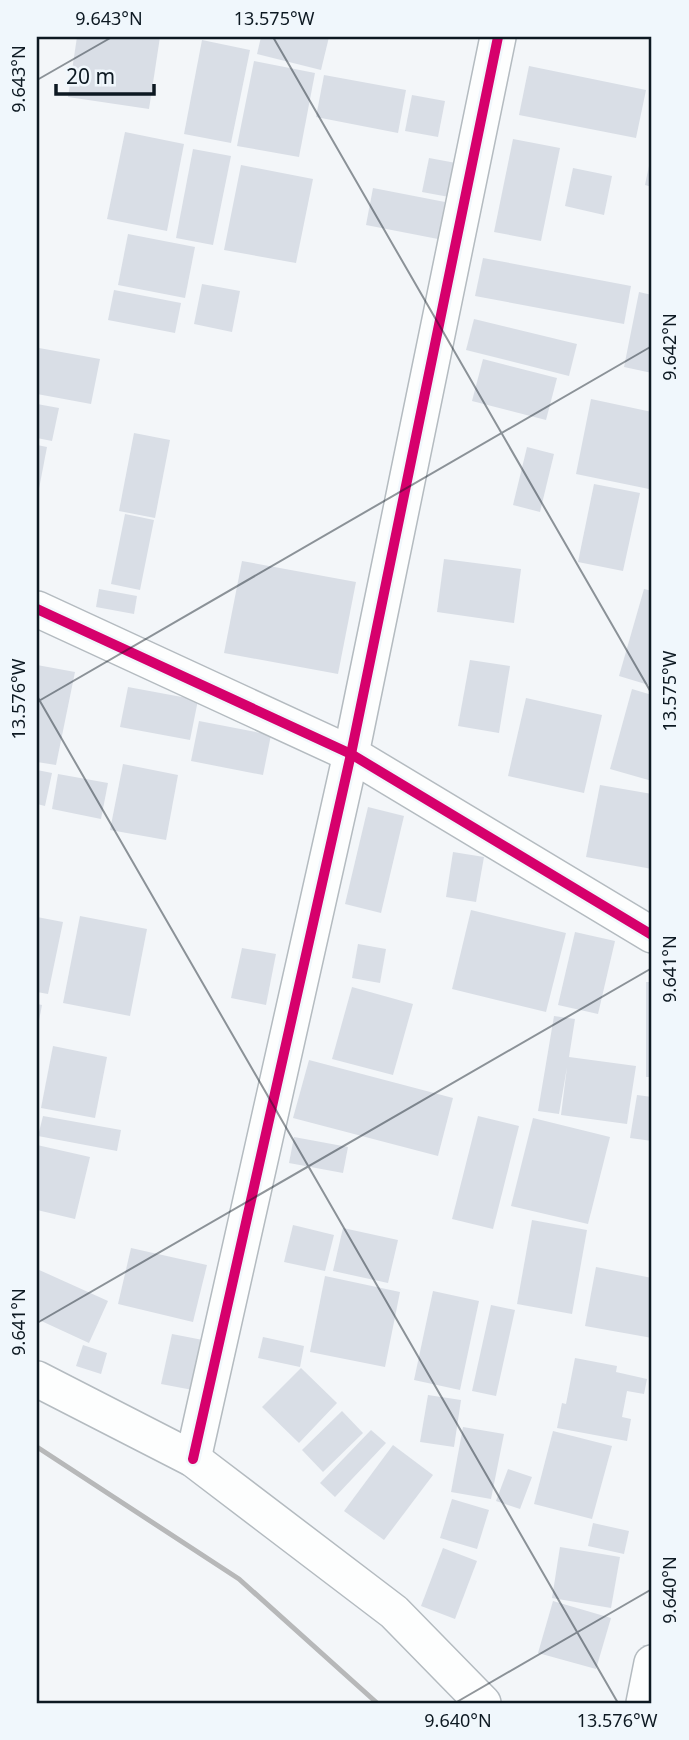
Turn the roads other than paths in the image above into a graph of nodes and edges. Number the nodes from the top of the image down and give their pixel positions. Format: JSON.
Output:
{"nodes":[{"id":1,"x":498,"y":37,"type":"edge"},
{"id":2,"x":37,"y":609,"type":"edge"},
{"id":3,"x":351,"y":754,"type":"junction"},
{"id":4,"x":652,"y":935,"type":"edge"},
{"id":5,"x":37,"y":1379,"type":"edge"},
{"id":6,"x":193,"y":1459,"type":"junction"},
{"id":7,"x":652,"y":1663,"type":"edge"},
{"id":8,"x":483,"y":1703,"type":"edge"},
{"id":9,"x":644,"y":1703,"type":"edge"}],
"edges":[{"from":1,"to":3,"type":"street"},
{"from":2,"to":3,"type":"street"},
{"from":3,"to":4,"type":"street"},
{"from":3,"to":6,"type":"street"},
{"from":5,"to":6,"type":"street"},
{"from":6,"to":8,"type":"street"},
{"from":7,"to":9,"type":"street"}]}
